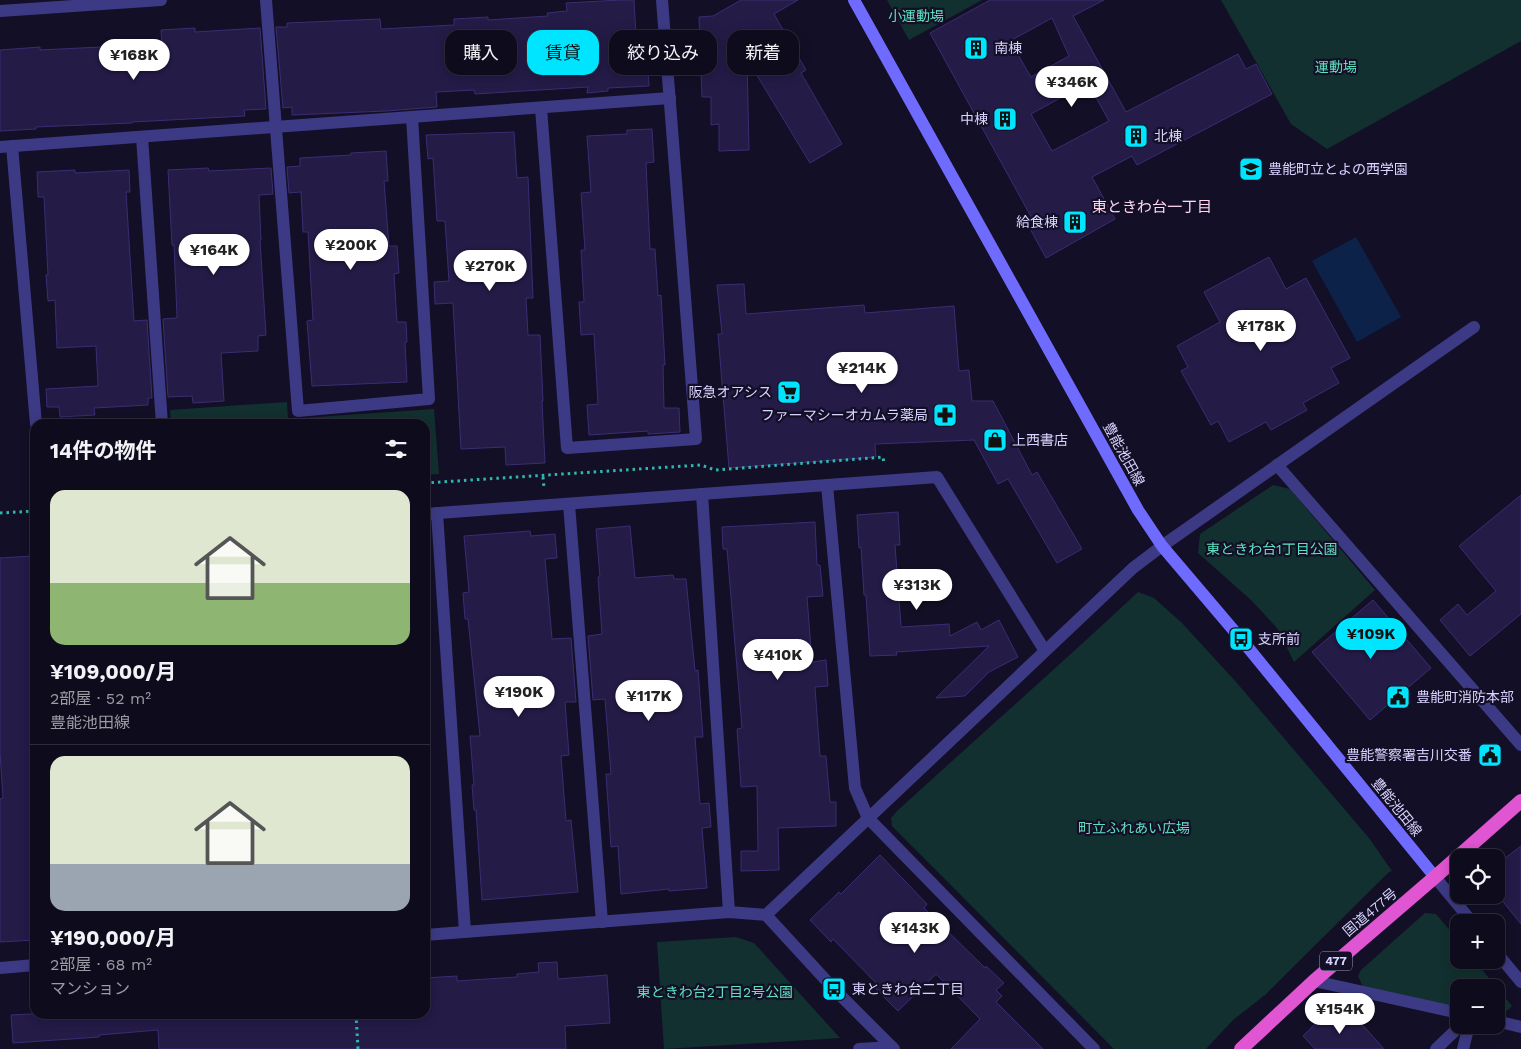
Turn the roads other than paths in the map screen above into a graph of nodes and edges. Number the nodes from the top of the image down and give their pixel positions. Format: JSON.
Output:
{"nodes":[{"id":1,"x":160,"y":0,"type":"edge"},
{"id":2,"x":266,"y":0,"type":"edge"},
{"id":3,"x":662,"y":0,"type":"edge"},
{"id":4,"x":854,"y":0,"type":"edge"},
{"id":5,"x":0,"y":11,"type":"edge"},
{"id":6,"x":670,"y":98,"type":"junction"},
{"id":7,"x":541,"y":108,"type":"junction"},
{"id":8,"x":412,"y":117,"type":"junction"},
{"id":9,"x":276,"y":127,"type":"junction"},
{"id":10,"x":142,"y":137,"type":"junction"},
{"id":11,"x":6,"y":147,"type":"edge"},
{"id":12,"x":1474,"y":326,"type":"dead end"},
{"id":13,"x":35,"y":419,"type":"edge"},
{"id":14,"x":162,"y":419,"type":"edge"},
{"id":15,"x":1277,"y":465,"type":"junction"},
{"id":16,"x":827,"y":485,"type":"junction"},
{"id":17,"x":702,"y":494,"type":"junction"},
{"id":18,"x":568,"y":504,"type":"junction"},
{"id":19,"x":431,"y":514,"type":"edge"},
{"id":20,"x":1162,"y":546,"type":"junction"},
{"id":21,"x":1045,"y":651,"type":"junction"},
{"id":22,"x":1521,"y":745,"type":"edge"},
{"id":23,"x":1521,"y":801,"type":"edge"},
{"id":24,"x":868,"y":818,"type":"junction"},
{"id":25,"x":1435,"y":877,"type":"junction"},
{"id":26,"x":729,"y":912,"type":"junction"},
{"id":27,"x":1465,"y":914,"type":"edge"},
{"id":28,"x":766,"y":915,"type":"junction"},
{"id":29,"x":602,"y":922,"type":"junction"},
{"id":30,"x":464,"y":932,"type":"junction"},
{"id":31,"x":430,"y":935,"type":"edge"},
{"id":32,"x":1505,"y":963,"type":"edge"},
{"id":33,"x":30,"y":965,"type":"edge"},
{"id":34,"x":0,"y":968,"type":"edge"},
{"id":35,"x":1314,"y":980,"type":"junction"},
{"id":36,"x":1521,"y":982,"type":"edge"},
{"id":37,"x":1450,"y":1011,"type":"edge"},
{"id":38,"x":1505,"y":1023,"type":"edge"},
{"id":39,"x":1521,"y":1027,"type":"edge"},
{"id":40,"x":1452,"y":1034,"type":"edge"},
{"id":41,"x":1467,"y":1034,"type":"edge"},
{"id":42,"x":893,"y":1048,"type":"edge"},
{"id":43,"x":859,"y":1049,"type":"edge"},
{"id":44,"x":1094,"y":1049,"type":"edge"},
{"id":45,"x":1241,"y":1049,"type":"edge"},
{"id":46,"x":1436,"y":1049,"type":"edge"},
{"id":47,"x":1464,"y":1049,"type":"edge"}],
"edges":[{"from":1,"to":5,"type":"street"},
{"from":2,"to":9,"type":"street"},
{"from":3,"to":6,"type":"street"},
{"from":4,"to":20,"type":"main road","name":"豊能池田線"},
{"from":6,"to":7,"type":"street"},
{"from":6,"to":7,"type":"street"},
{"from":7,"to":8,"type":"street"},
{"from":8,"to":9,"type":"street"},
{"from":8,"to":9,"type":"street"},
{"from":9,"to":10,"type":"street"},
{"from":10,"to":11,"type":"street"},
{"from":10,"to":14,"type":"street"},
{"from":11,"to":13,"type":"street"},
{"from":12,"to":15,"type":"street"},
{"from":15,"to":20,"type":"street"},
{"from":15,"to":22,"type":"street"},
{"from":16,"to":17,"type":"street"},
{"from":16,"to":21,"type":"street"},
{"from":16,"to":24,"type":"street"},
{"from":17,"to":18,"type":"street"},
{"from":17,"to":26,"type":"street"},
{"from":18,"to":19,"type":"street"},
{"from":18,"to":29,"type":"street"},
{"from":19,"to":30,"type":"street"},
{"from":20,"to":21,"type":"street"},
{"from":20,"to":25,"type":"main road","name":"豊能池田線"},
{"from":21,"to":24,"type":"street"},
{"from":23,"to":25,"type":"highway","name":"国道477号","number":"477"},
{"from":24,"to":28,"type":"street"},
{"from":24,"to":44,"type":"street"},
{"from":25,"to":27,"type":"street"},
{"from":25,"to":35,"type":"highway","name":"国道477号","number":"477"},
{"from":26,"to":28,"type":"street"},
{"from":26,"to":29,"type":"street"},
{"from":28,"to":42,"type":"street"},
{"from":29,"to":30,"type":"street"},
{"from":30,"to":31,"type":"street"},
{"from":32,"to":36,"type":"street"},
{"from":33,"to":34,"type":"street"},
{"from":35,"to":37,"type":"street"},
{"from":35,"to":45,"type":"highway","name":"国道477号","number":"477"},
{"from":38,"to":39,"type":"street"},
{"from":40,"to":46,"type":"street"},
{"from":41,"to":47,"type":"street"},
{"from":42,"to":43,"type":"street"}]}
